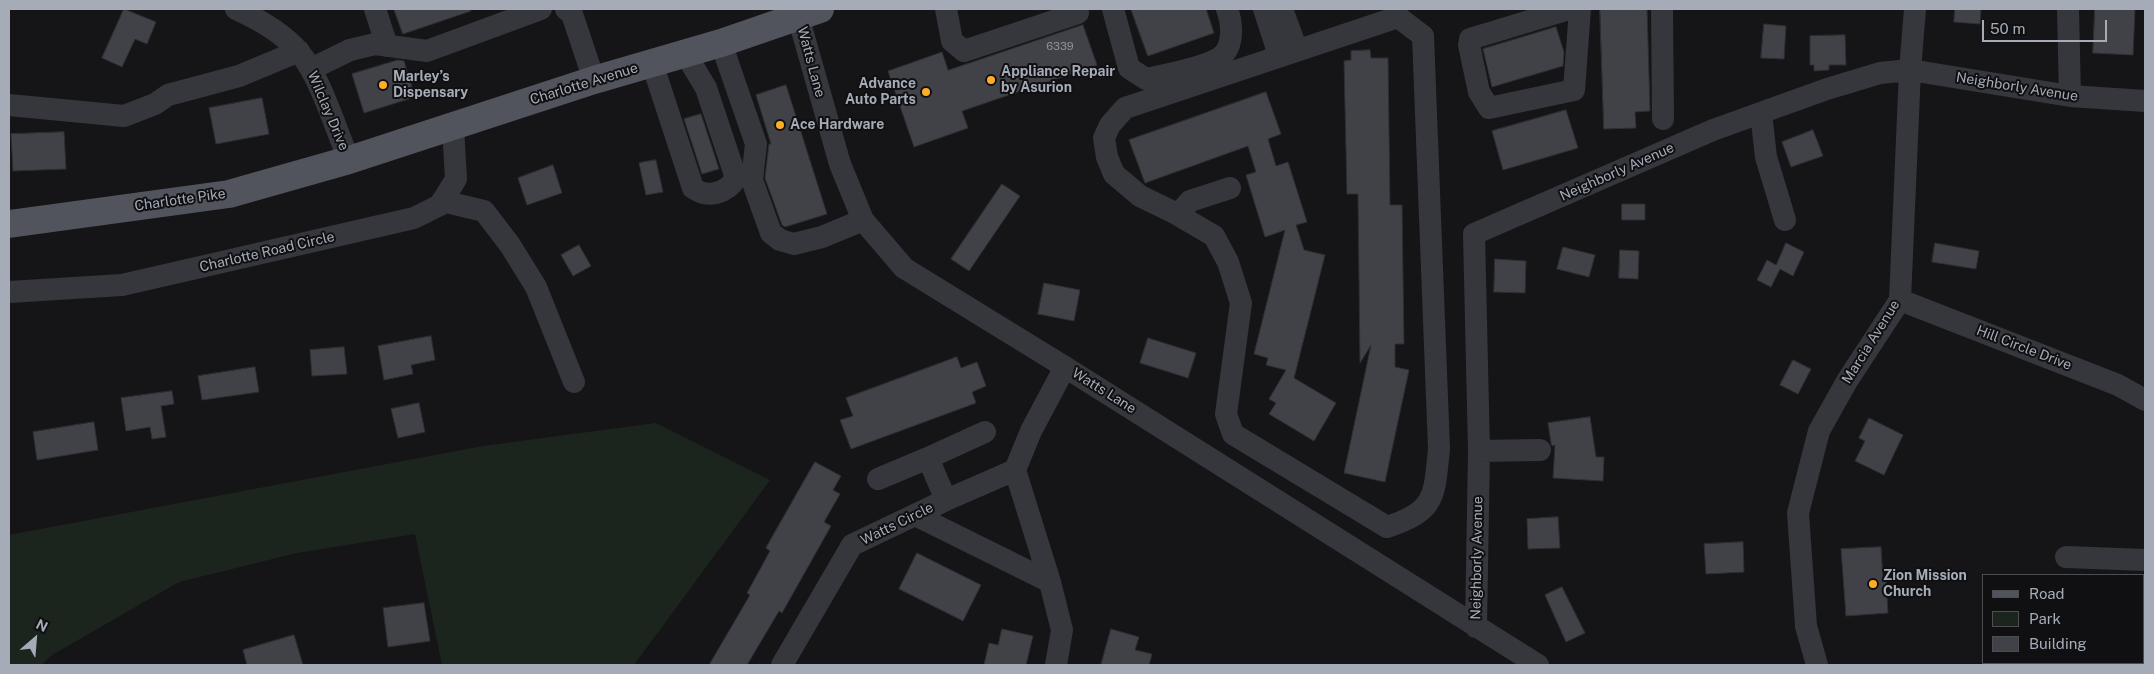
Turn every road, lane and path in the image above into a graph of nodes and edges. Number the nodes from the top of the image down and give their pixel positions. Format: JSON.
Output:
{"nodes":[{"id":1,"x":236,"y":9,"type":"edge"},
{"id":2,"x":376,"y":9,"type":"edge"},
{"id":3,"x":541,"y":9,"type":"edge"},
{"id":4,"x":566,"y":9,"type":"edge"},
{"id":5,"x":1077,"y":9,"type":"edge"},
{"id":6,"x":1113,"y":9,"type":"edge"},
{"id":7,"x":1227,"y":9,"type":"edge"},
{"id":8,"x":1264,"y":9,"type":"edge"},
{"id":9,"x":1282,"y":9,"type":"edge"},
{"id":10,"x":1569,"y":9,"type":"edge"},
{"id":11,"x":1580,"y":9,"type":"edge"},
{"id":12,"x":1662,"y":9,"type":"edge"},
{"id":13,"x":1916,"y":9,"type":"edge"},
{"id":14,"x":2068,"y":9,"type":"edge"},
{"id":15,"x":951,"y":10,"type":"edge"},
{"id":16,"x":805,"y":11,"type":"edge"},
{"id":17,"x":720,"y":43,"type":"junction"},
{"id":18,"x":387,"y":46,"type":"junction"},
{"id":19,"x":1288,"y":53,"type":"junction"},
{"id":20,"x":685,"y":54,"type":"junction"},
{"id":21,"x":305,"y":60,"type":"junction"},
{"id":22,"x":652,"y":63,"type":"junction"},
{"id":23,"x":1910,"y":70,"type":"junction"},
{"id":24,"x":594,"y":80,"type":"junction"},
{"id":25,"x":2070,"y":96,"type":"junction"},
{"id":26,"x":2145,"y":101,"type":"edge"},
{"id":27,"x":9,"y":105,"type":"edge"},
{"id":28,"x":1761,"y":113,"type":"junction"},
{"id":29,"x":1663,"y":119,"type":"dead end"},
{"id":30,"x":453,"y":127,"type":"junction"},
{"id":31,"x":349,"y":160,"type":"junction"},
{"id":32,"x":1230,"y":188,"type":"dead end"},
{"id":33,"x":442,"y":201,"type":"junction"},
{"id":34,"x":1178,"y":215,"type":"junction"},
{"id":35,"x":863,"y":220,"type":"junction"},
{"id":36,"x":1785,"y":220,"type":"dead end"},
{"id":37,"x":9,"y":224,"type":"edge"},
{"id":38,"x":9,"y":292,"type":"edge"},
{"id":39,"x":1900,"y":300,"type":"junction"},
{"id":40,"x":1065,"y":366,"type":"junction"},
{"id":41,"x":574,"y":382,"type":"dead end"},
{"id":42,"x":2145,"y":400,"type":"edge"},
{"id":43,"x":985,"y":432,"type":"dead end"},
{"id":44,"x":1540,"y":450,"type":"dead end"},
{"id":45,"x":1479,"y":451,"type":"junction"},
{"id":46,"x":928,"y":458,"type":"junction"},
{"id":47,"x":1015,"y":470,"type":"junction"},
{"id":48,"x":878,"y":479,"type":"dead end"},
{"id":49,"x":946,"y":500,"type":"junction"},
{"id":50,"x":915,"y":515,"type":"junction"},
{"id":51,"x":2066,"y":557,"type":"dead end"},
{"id":52,"x":2145,"y":560,"type":"edge"},
{"id":53,"x":1050,"y":582,"type":"junction"},
{"id":54,"x":1476,"y":627,"type":"junction"},
{"id":55,"x":782,"y":665,"type":"edge"},
{"id":56,"x":1056,"y":665,"type":"edge"},
{"id":57,"x":1538,"y":665,"type":"edge"},
{"id":58,"x":1817,"y":665,"type":"edge"}],
"edges":[{"from":1,"to":21,"type":"street","name":"Wilclay Drive"},
{"from":2,"to":18,"type":"street"},
{"from":3,"to":18,"type":"street"},
{"from":4,"to":24,"type":"street"},
{"from":5,"to":15,"type":"street"},
{"from":6,"to":7,"type":"street"},
{"from":8,"to":19,"type":"street"},
{"from":9,"to":19,"type":"street"},
{"from":10,"to":11,"type":"street"},
{"from":12,"to":29,"type":"street"},
{"from":13,"to":23,"type":"street","name":"Marcia Avenue"},
{"from":14,"to":25,"type":"street"},
{"from":16,"to":17,"type":"main road","name":"Charlotte Avenue"},
{"from":16,"to":35,"type":"street","name":"Watts Lane"},
{"from":17,"to":20,"type":"main road","name":"Charlotte Avenue"},
{"from":17,"to":35,"type":"street"},
{"from":18,"to":21,"type":"street"},
{"from":19,"to":34,"type":"street"},
{"from":19,"to":34,"type":"street"},
{"from":20,"to":22,"type":"main road","name":"Charlotte Avenue"},
{"from":20,"to":22,"type":"street"},
{"from":21,"to":27,"type":"street"},
{"from":21,"to":31,"type":"street","name":"Wilclay Drive"},
{"from":22,"to":24,"type":"main road","name":"Charlotte Avenue"},
{"from":23,"to":25,"type":"street","name":"Neighborly Avenue"},
{"from":23,"to":28,"type":"street","name":"Neighborly Avenue"},
{"from":23,"to":39,"type":"street","name":"Marcia Avenue"},
{"from":24,"to":30,"type":"main road","name":"Charlotte Avenue"},
{"from":25,"to":26,"type":"street","name":"Neighborly Avenue"},
{"from":28,"to":36,"type":"street"},
{"from":28,"to":45,"type":"street","name":"Neighborly Avenue"},
{"from":30,"to":31,"type":"main road","name":"Charlotte Avenue"},
{"from":30,"to":33,"type":"street","name":"Charlotte Road Circle"},
{"from":31,"to":37,"type":"main road","name":"Charlotte Pike"},
{"from":32,"to":34,"type":"street"},
{"from":33,"to":38,"type":"street","name":"Charlotte Road Circle"},
{"from":33,"to":41,"type":"street"},
{"from":35,"to":40,"type":"street","name":"Watts Lane"},
{"from":39,"to":42,"type":"street","name":"Hill Circle Drive"},
{"from":39,"to":58,"type":"street","name":"Marcia Avenue"},
{"from":40,"to":47,"type":"street"},
{"from":40,"to":54,"type":"street","name":"Watts Lane"},
{"from":43,"to":46,"type":"street"},
{"from":44,"to":45,"type":"street"},
{"from":45,"to":54,"type":"street","name":"Neighborly Avenue"},
{"from":46,"to":48,"type":"street"},
{"from":46,"to":49,"type":"street"},
{"from":47,"to":49,"type":"street","name":"Watts Circle"},
{"from":47,"to":53,"type":"street"},
{"from":49,"to":50,"type":"street","name":"Watts Circle"},
{"from":50,"to":53,"type":"street"},
{"from":50,"to":55,"type":"street","name":"Watts Circle"},
{"from":51,"to":52,"type":"street"},
{"from":53,"to":56,"type":"street"},
{"from":54,"to":57,"type":"street","name":"Watts Lane"}]}
